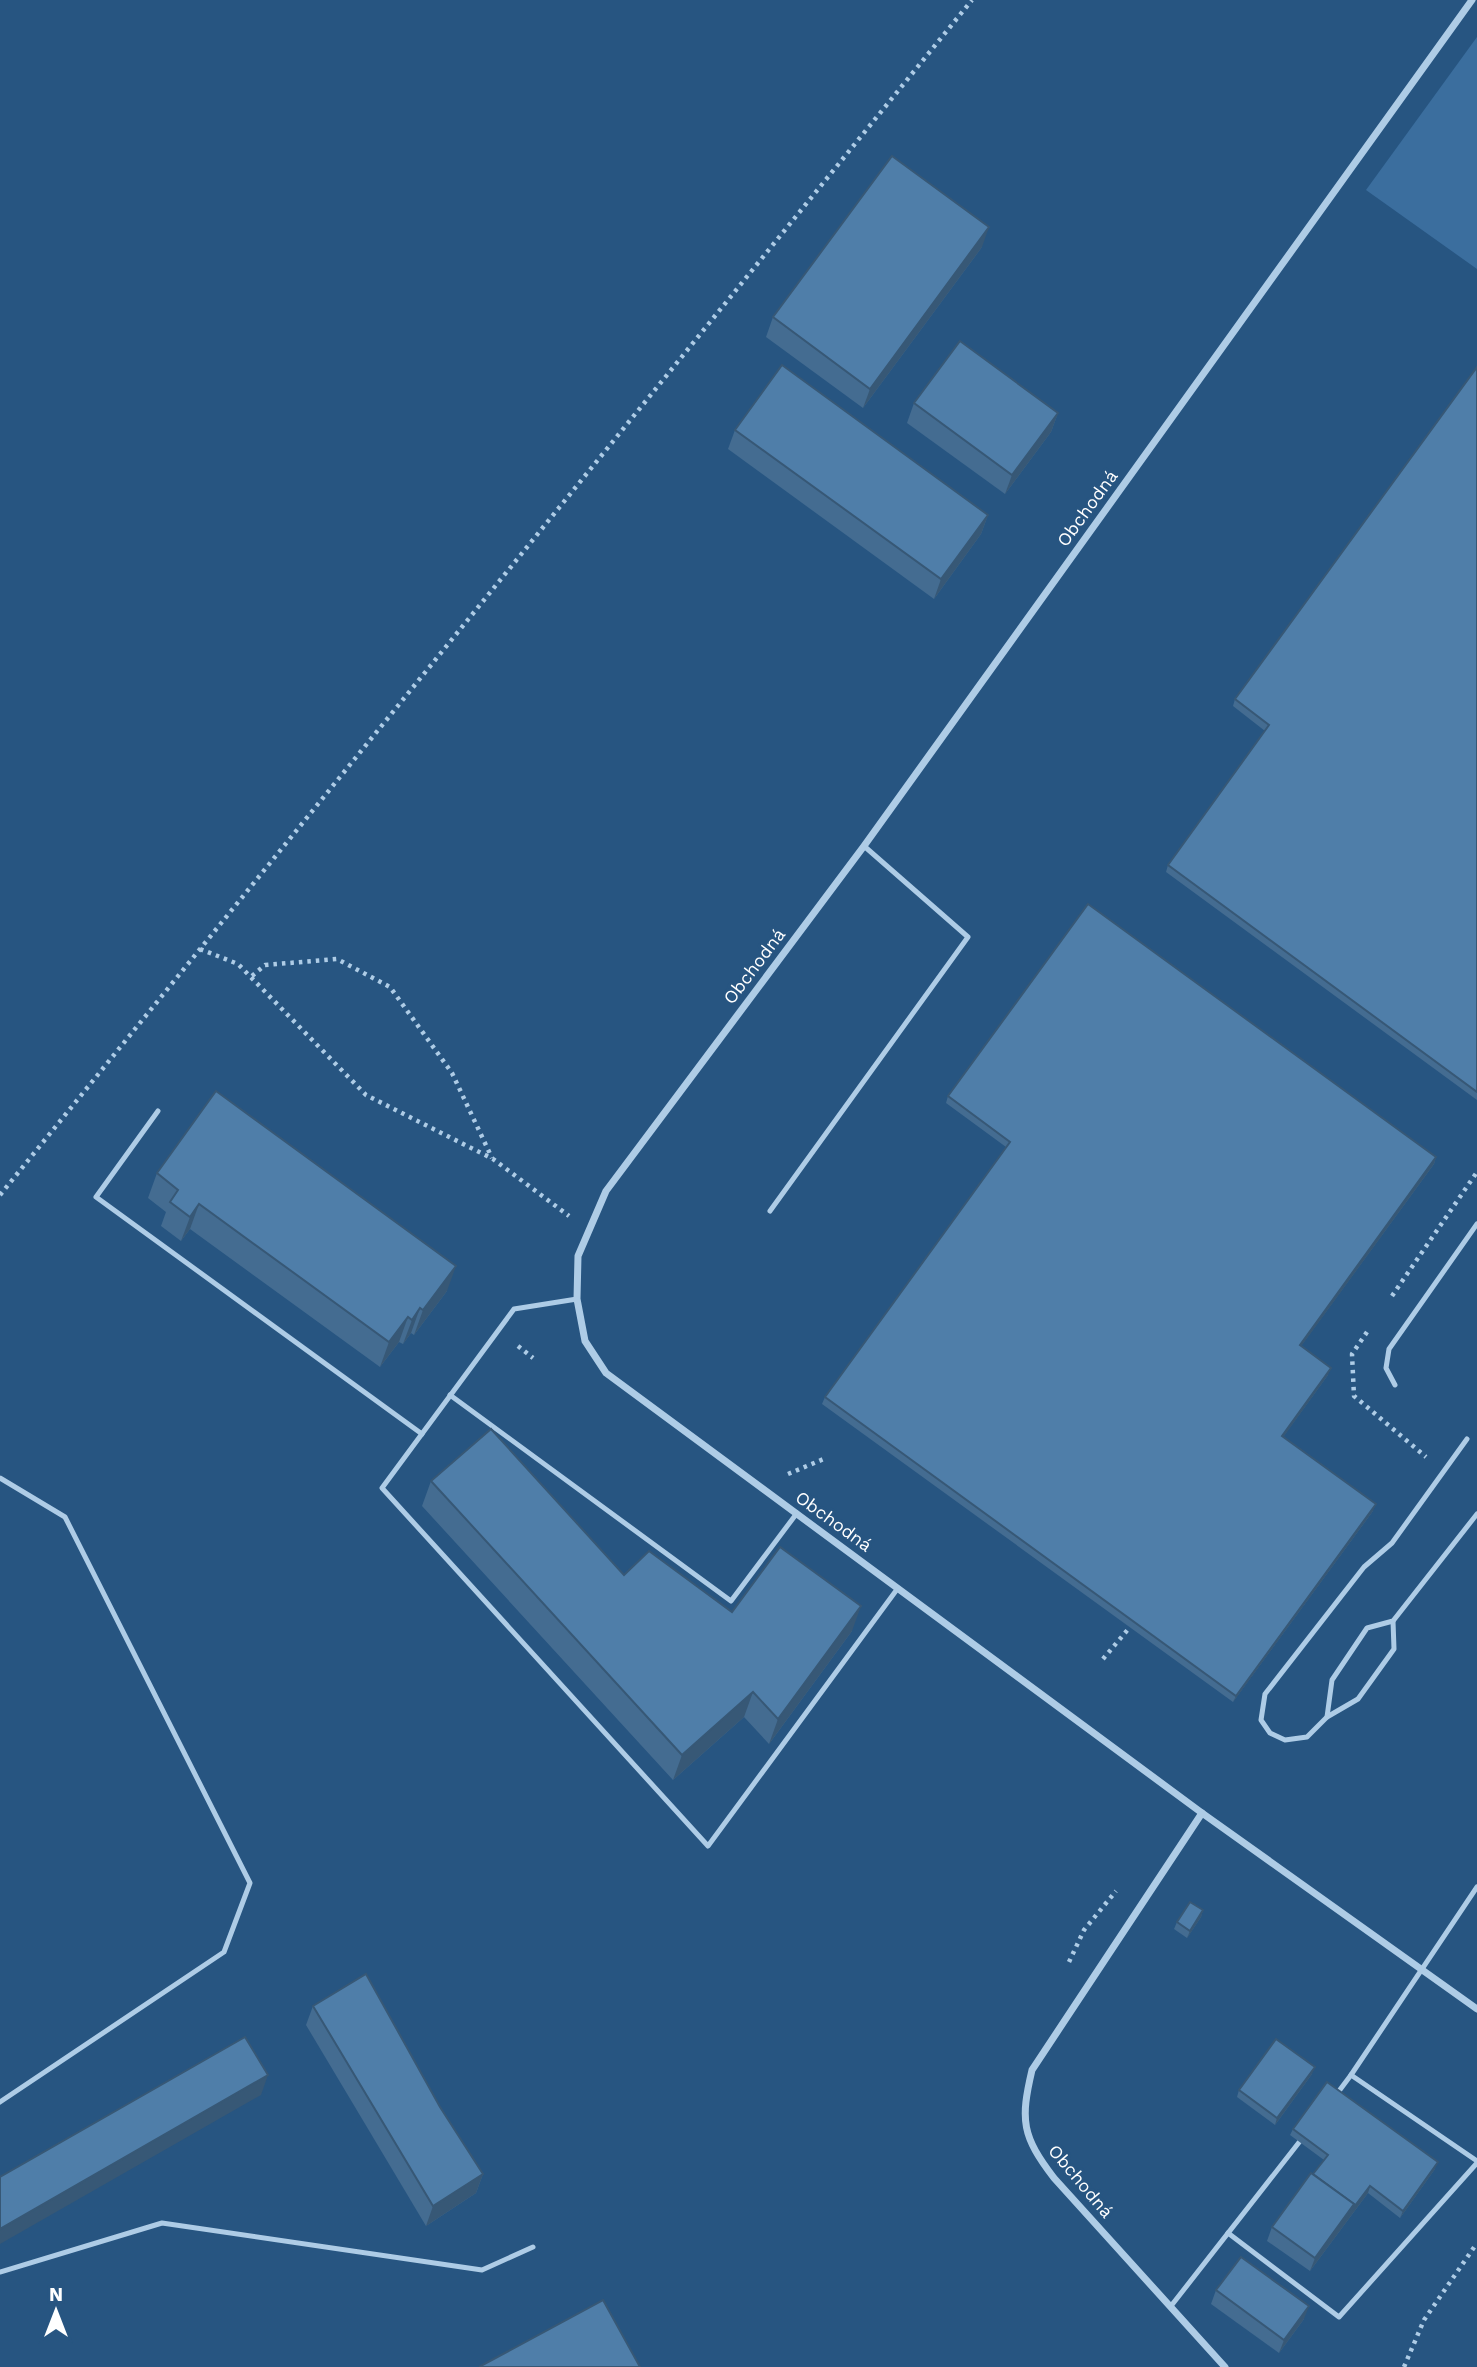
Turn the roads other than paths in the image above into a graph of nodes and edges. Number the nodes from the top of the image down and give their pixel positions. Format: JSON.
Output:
{"nodes":[{"id":1,"x":1472,"y":0,"type":"edge"},
{"id":2,"x":863,"y":846,"type":"junction"},
{"id":3,"x":158,"y":1111,"type":"dead end"},
{"id":4,"x":770,"y":1211,"type":"dead end"},
{"id":5,"x":1477,"y":1224,"type":"edge"},
{"id":6,"x":577,"y":1299,"type":"junction"},
{"id":7,"x":1395,"y":1385,"type":"dead end"},
{"id":8,"x":450,"y":1395,"type":"junction"},
{"id":9,"x":422,"y":1434,"type":"junction"},
{"id":10,"x":1467,"y":1439,"type":"dead end"},
{"id":11,"x":0,"y":1478,"type":"edge"},
{"id":12,"x":797,"y":1513,"type":"junction"},
{"id":13,"x":1477,"y":1514,"type":"edge"},
{"id":14,"x":898,"y":1588,"type":"junction"},
{"id":15,"x":1393,"y":1621,"type":"junction"},
{"id":16,"x":1327,"y":1717,"type":"junction"},
{"id":17,"x":1202,"y":1813,"type":"junction"},
{"id":18,"x":1477,"y":1887,"type":"edge"},
{"id":19,"x":1422,"y":1969,"type":"junction"},
{"id":20,"x":1477,"y":2008,"type":"edge"},
{"id":21,"x":1351,"y":2075,"type":"junction"},
{"id":22,"x":1335,"y":2096,"type":"edge"},
{"id":23,"x":0,"y":2102,"type":"edge"},
{"id":24,"x":1310,"y":2128,"type":"edge"},
{"id":25,"x":1477,"y":2162,"type":"edge"},
{"id":26,"x":1228,"y":2233,"type":"junction"},
{"id":27,"x":533,"y":2247,"type":"dead end"},
{"id":28,"x":0,"y":2272,"type":"edge"},
{"id":29,"x":1171,"y":2306,"type":"junction"},
{"id":30,"x":1226,"y":2367,"type":"edge"}],
"edges":[{"from":1,"to":2,"type":"street","name":"Obchodná"},
{"from":2,"to":4,"type":"lane"},
{"from":2,"to":6,"type":"street","name":"Obchodná"},
{"from":3,"to":9,"type":"lane"},
{"from":5,"to":7,"type":"lane"},
{"from":6,"to":8,"type":"lane"},
{"from":6,"to":12,"type":"street","name":"Obchodná"},
{"from":8,"to":9,"type":"lane"},
{"from":8,"to":12,"type":"lane"},
{"from":9,"to":14,"type":"lane"},
{"from":10,"to":16,"type":"lane"},
{"from":11,"to":23,"type":"lane"},
{"from":12,"to":14,"type":"street","name":"Obchodná"},
{"from":13,"to":15,"type":"lane"},
{"from":14,"to":17,"type":"street","name":"Obchodná"},
{"from":15,"to":16,"type":"lane"},
{"from":15,"to":16,"type":"lane"},
{"from":17,"to":19,"type":"street","name":"Obchodná"},
{"from":17,"to":29,"type":"street","name":"Obchodná"},
{"from":18,"to":19,"type":"lane"},
{"from":19,"to":20,"type":"street","name":"Obchodná"},
{"from":19,"to":21,"type":"lane"},
{"from":21,"to":22,"type":"lane"},
{"from":21,"to":25,"type":"lane"},
{"from":24,"to":26,"type":"lane"},
{"from":25,"to":26,"type":"lane"},
{"from":26,"to":29,"type":"lane"},
{"from":27,"to":28,"type":"lane"},
{"from":29,"to":30,"type":"street","name":"Obchodná"}]}
